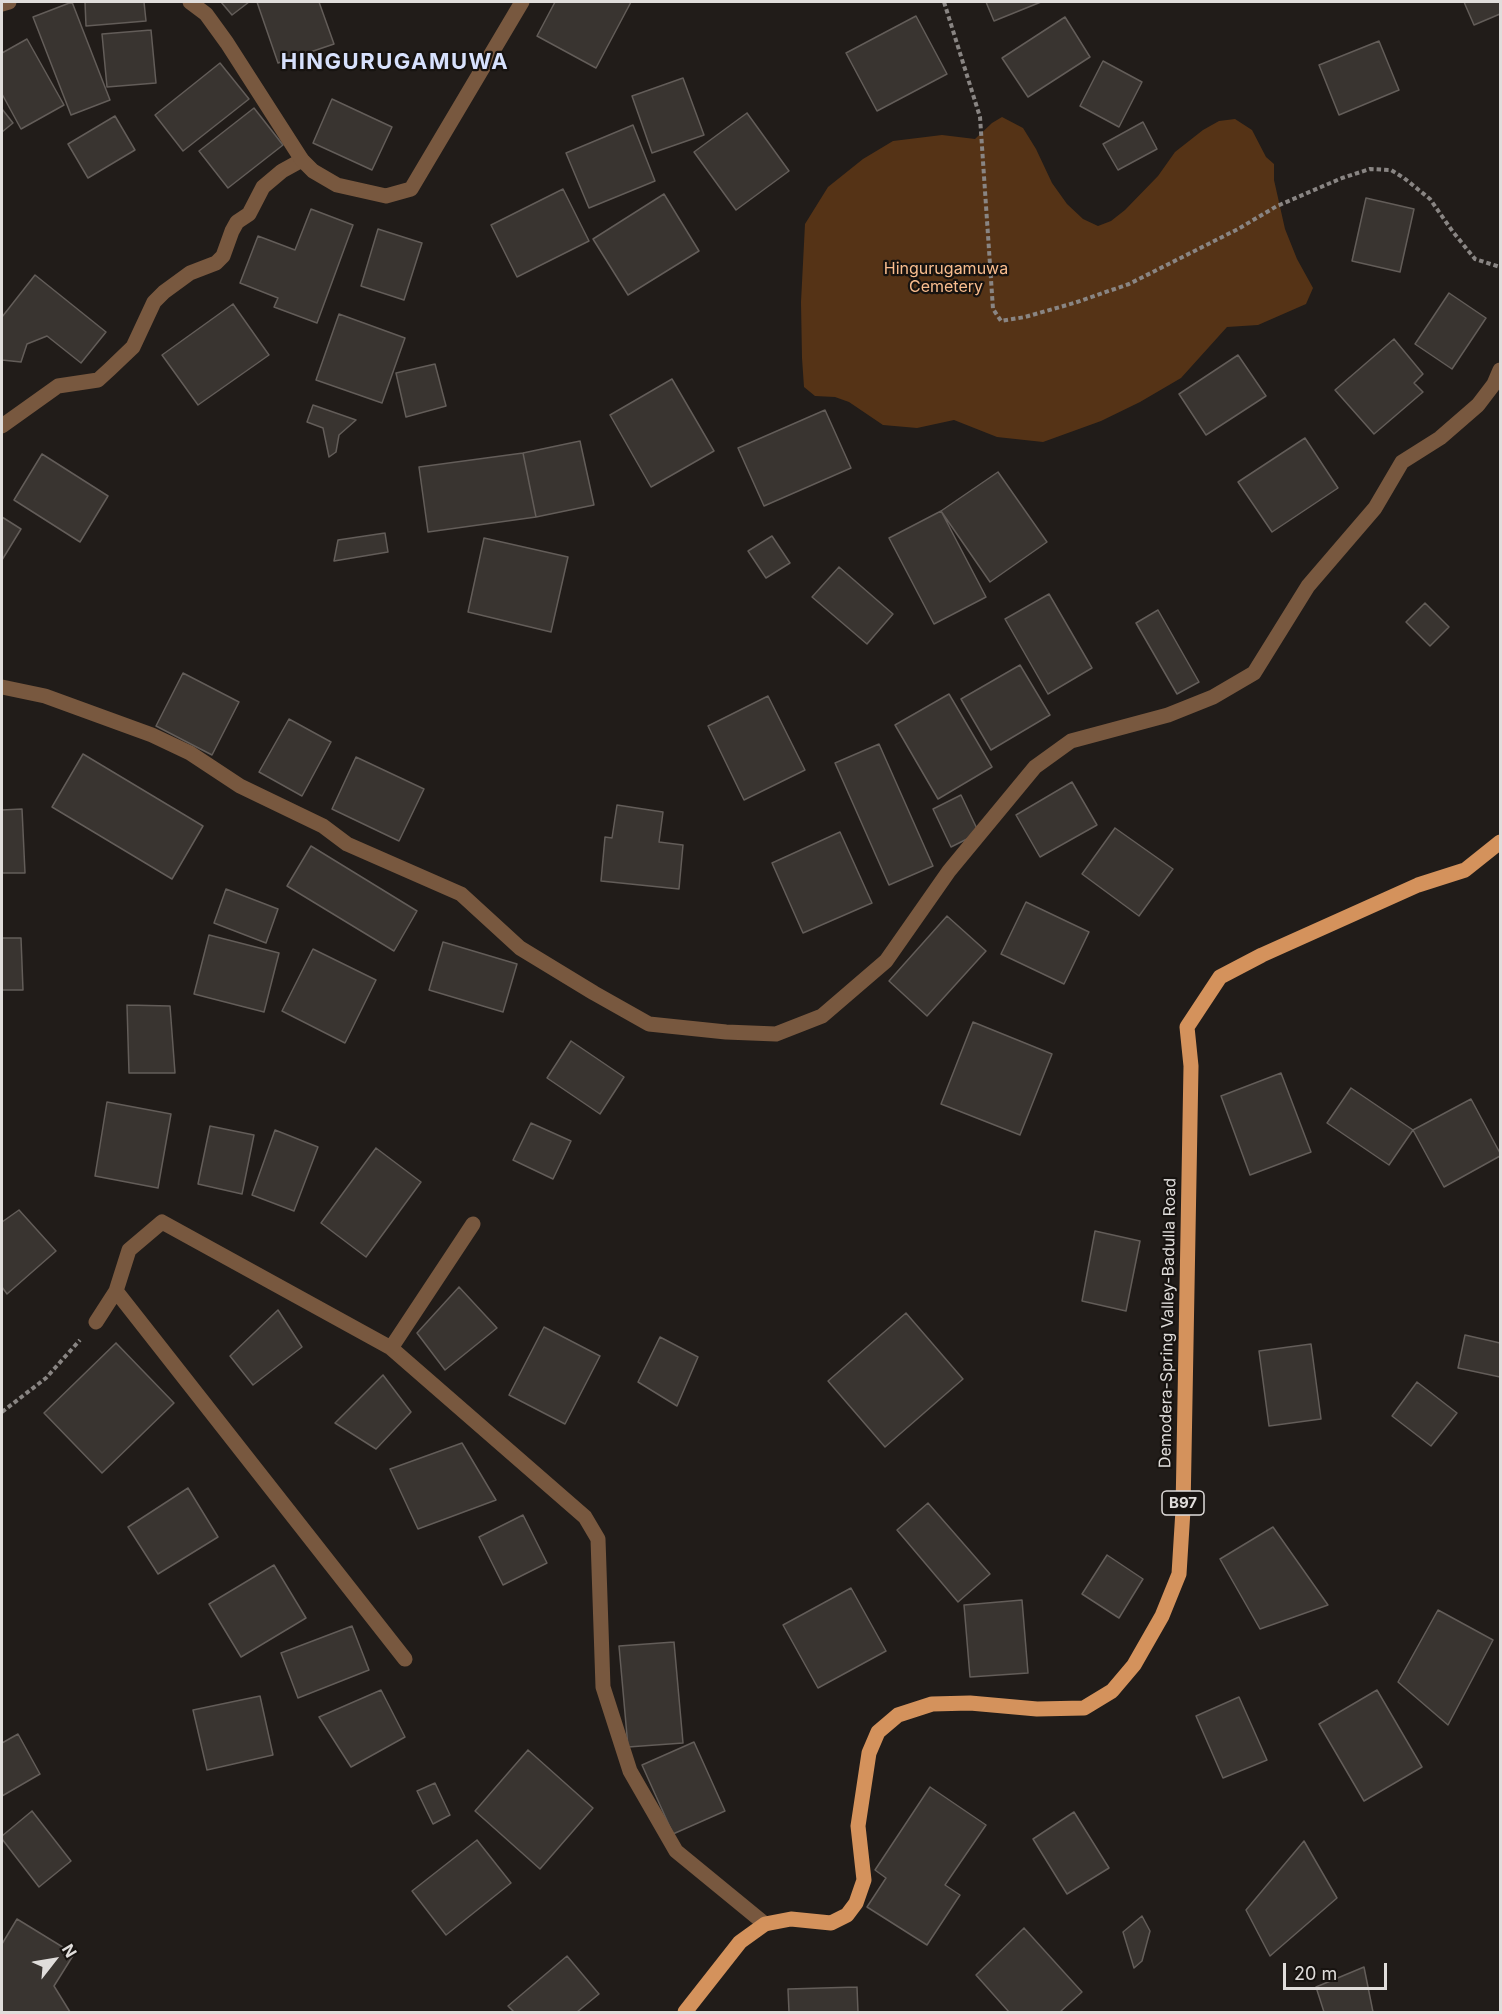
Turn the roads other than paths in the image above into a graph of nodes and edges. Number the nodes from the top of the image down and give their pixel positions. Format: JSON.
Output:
{"nodes":[{"id":1,"x":9,"y":2,"type":"edge"},
{"id":2,"x":190,"y":2,"type":"edge"},
{"id":3,"x":522,"y":2,"type":"edge"},
{"id":4,"x":2,"y":4,"type":"edge"},
{"id":5,"x":302,"y":160,"type":"junction"},
{"id":6,"x":1500,"y":370,"type":"edge"},
{"id":7,"x":2,"y":426,"type":"edge"},
{"id":8,"x":2,"y":687,"type":"edge"},
{"id":9,"x":1500,"y":842,"type":"edge"},
{"id":10,"x":473,"y":1224,"type":"dead end"},
{"id":11,"x":116,"y":1291,"type":"junction"},
{"id":12,"x":96,"y":1322,"type":"road end"},
{"id":13,"x":391,"y":1348,"type":"junction"},
{"id":14,"x":405,"y":1659,"type":"dead end"},
{"id":15,"x":765,"y":1924,"type":"junction"},
{"id":16,"x":685,"y":2013,"type":"edge"}],
"edges":[{"from":1,"to":4,"type":"street"},
{"from":2,"to":5,"type":"street"},
{"from":3,"to":5,"type":"street"},
{"from":5,"to":7,"type":"street"},
{"from":6,"to":8,"type":"street"},
{"from":9,"to":15,"type":"main road","name":"Demodera-Spring Valley-Badulla Road","number":"B97"},
{"from":10,"to":13,"type":"street"},
{"from":11,"to":12,"type":"street"},
{"from":11,"to":13,"type":"street"},
{"from":11,"to":14,"type":"street"},
{"from":13,"to":15,"type":"street"},
{"from":15,"to":16,"type":"main road","name":"Demodera-Spring Valley-Badulla Road","number":"B97"}]}
